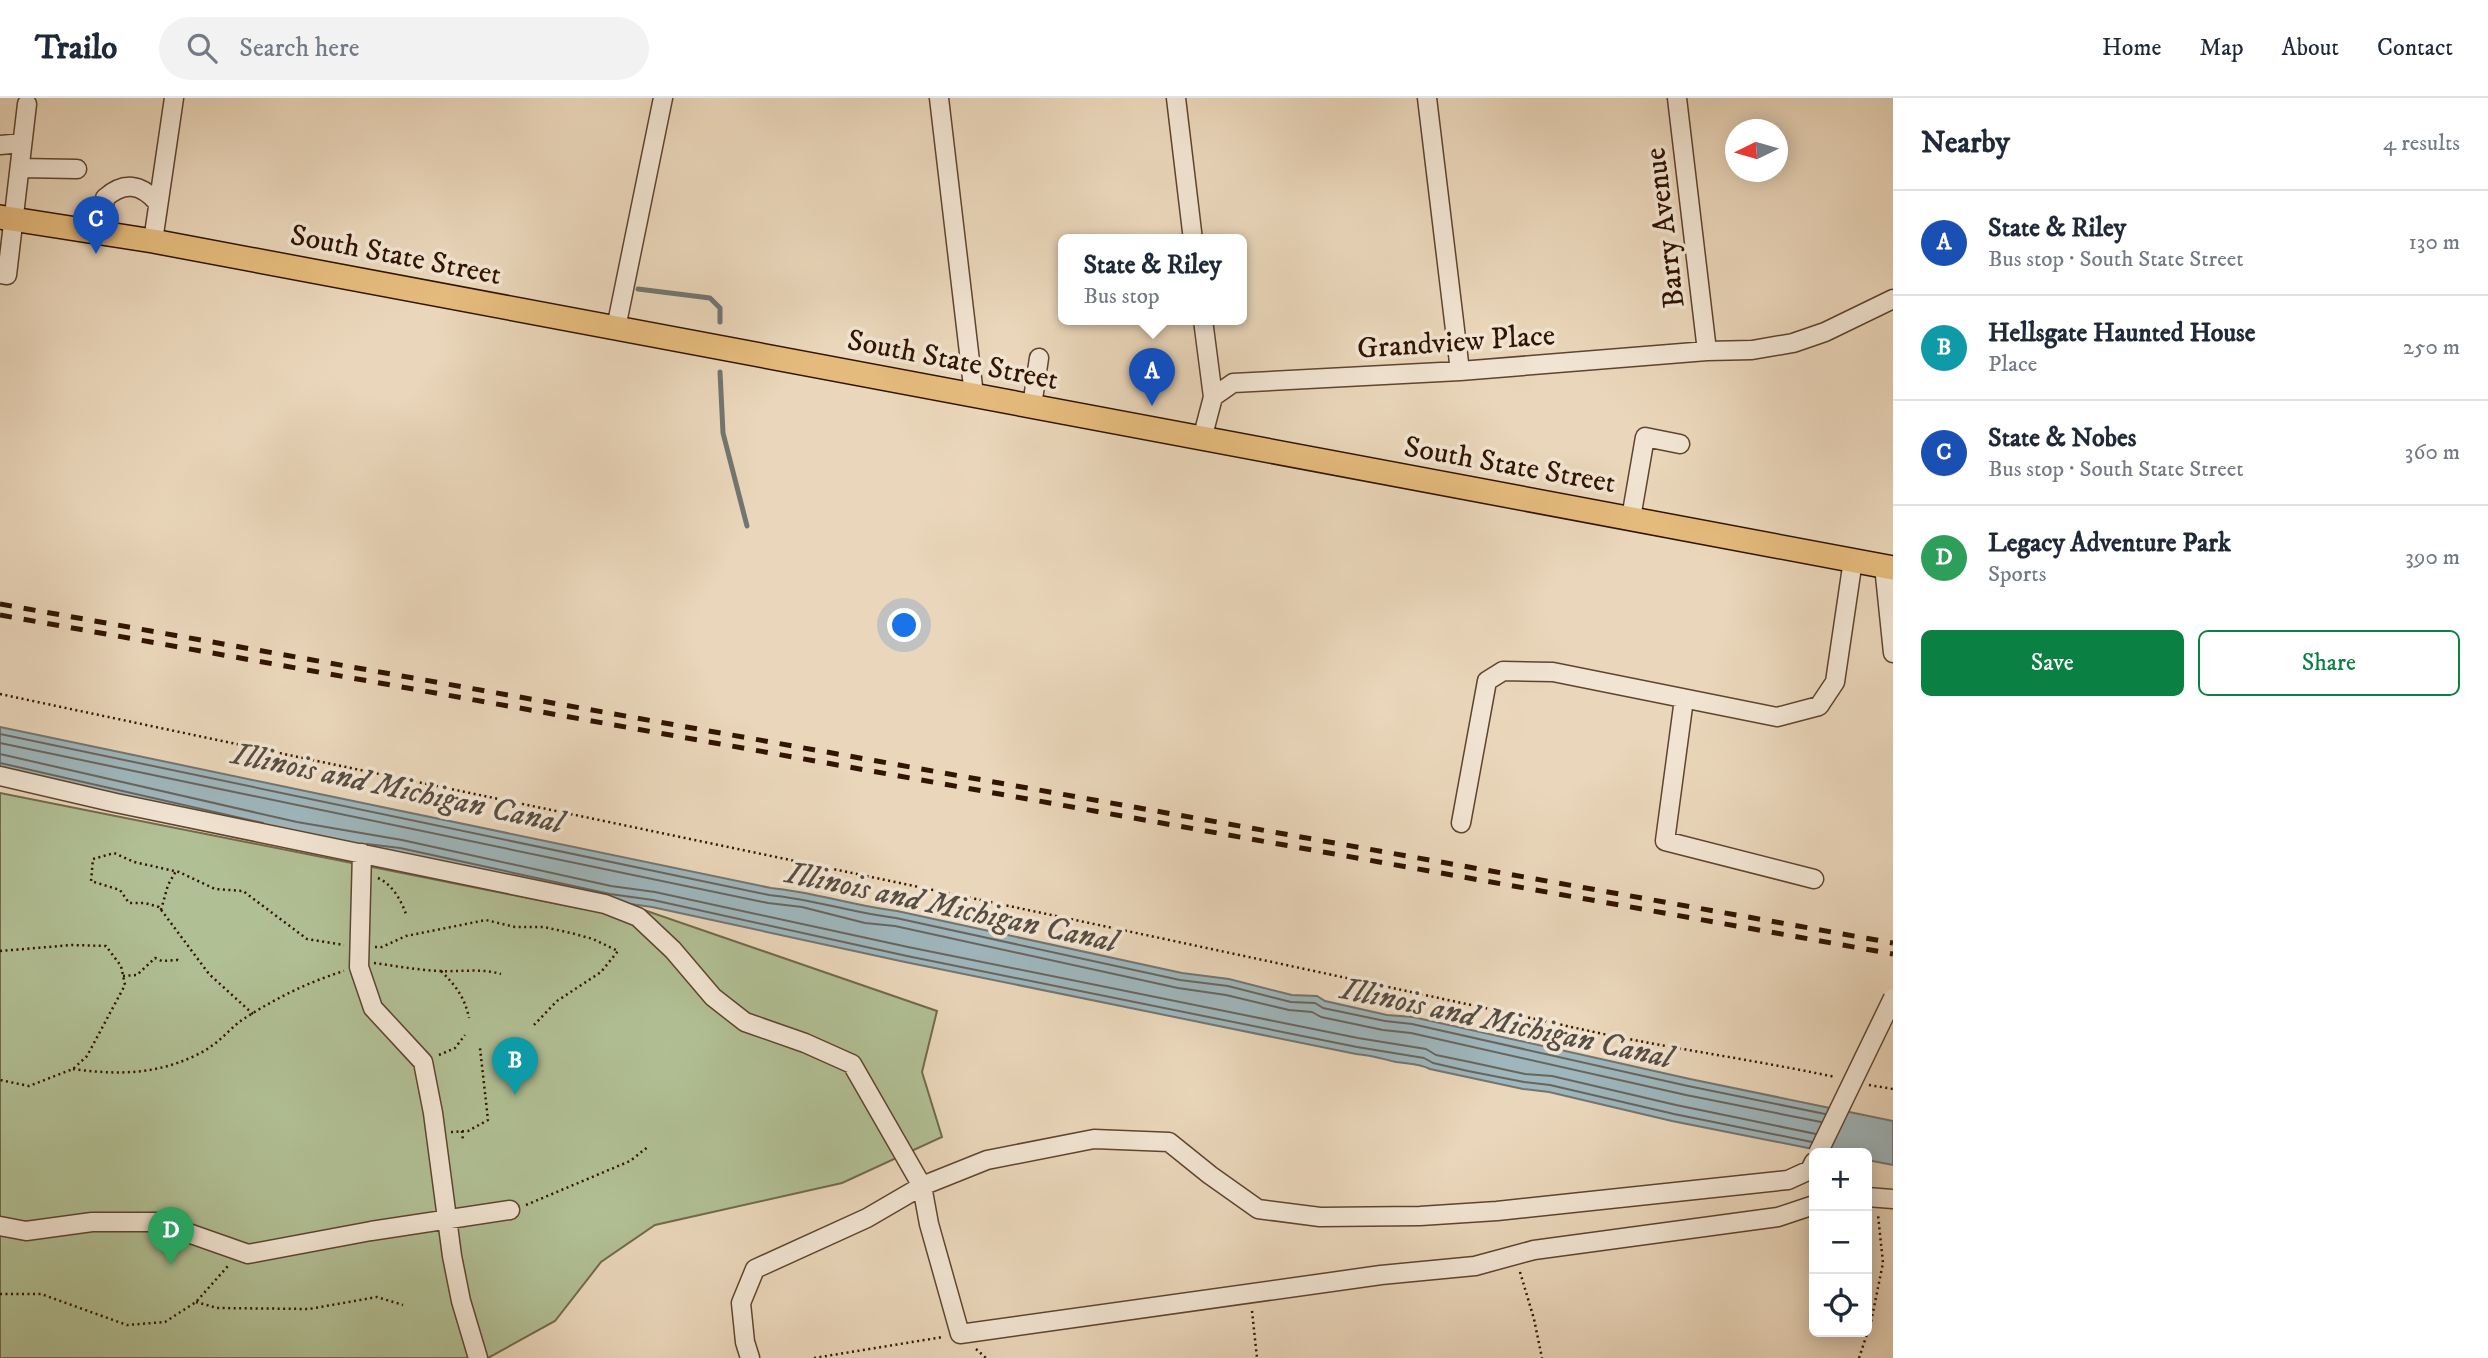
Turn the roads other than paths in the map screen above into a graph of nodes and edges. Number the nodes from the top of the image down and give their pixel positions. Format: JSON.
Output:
{"nodes":[{"id":1,"x":174,"y":98,"type":"edge"},
{"id":2,"x":663,"y":98,"type":"edge"},
{"id":3,"x":939,"y":98,"type":"edge"},
{"id":4,"x":1176,"y":98,"type":"edge"},
{"id":5,"x":1427,"y":98,"type":"edge"},
{"id":6,"x":1676,"y":98,"type":"edge"},
{"id":7,"x":27,"y":104,"type":"dead end"},
{"id":8,"x":22,"y":143,"type":"junction"},
{"id":9,"x":0,"y":145,"type":"edge"},
{"id":10,"x":20,"y":168,"type":"junction"},
{"id":11,"x":77,"y":169,"type":"dead end"},
{"id":12,"x":158,"y":202,"type":"junction"},
{"id":13,"x":7,"y":218,"type":"edge"},
{"id":14,"x":101,"y":231,"type":"junction"},
{"id":15,"x":1192,"y":234,"type":"edge"},
{"id":16,"x":153,"y":241,"type":"junction"},
{"id":17,"x":0,"y":274,"type":"edge"},
{"id":18,"x":1893,"y":299,"type":"edge"},
{"id":19,"x":1204,"y":325,"type":"edge"},
{"id":20,"x":616,"y":328,"type":"junction"},
{"id":21,"x":1707,"y":351,"type":"junction"},
{"id":22,"x":1039,"y":358,"type":"dead end"},
{"id":23,"x":1460,"y":371,"type":"junction"},
{"id":24,"x":974,"y":395,"type":"junction"},
{"id":25,"x":1213,"y":397,"type":"junction"},
{"id":26,"x":1032,"y":406,"type":"junction"},
{"id":27,"x":1202,"y":439,"type":"junction"},
{"id":28,"x":1680,"y":444,"type":"dead end"},
{"id":29,"x":1631,"y":518,"type":"junction"},
{"id":30,"x":1853,"y":560,"type":"junction"},
{"id":31,"x":1888,"y":567,"type":"edge"},
{"id":32,"x":1893,"y":653,"type":"edge"},
{"id":33,"x":1684,"y":699,"type":"junction"},
{"id":34,"x":0,"y":776,"type":"edge"},
{"id":35,"x":1461,"y":823,"type":"dead end"},
{"id":36,"x":362,"y":853,"type":"junction"},
{"id":37,"x":1814,"y":879,"type":"dead end"},
{"id":38,"x":1893,"y":998,"type":"edge"},
{"id":39,"x":1820,"y":1148,"type":"edge"},
{"id":40,"x":1809,"y":1170,"type":"edge"},
{"id":41,"x":922,"y":1186,"type":"junction"},
{"id":42,"x":1809,"y":1207,"type":"edge"},
{"id":43,"x":510,"y":1210,"type":"road end"},
{"id":44,"x":446,"y":1220,"type":"junction"},
{"id":45,"x":0,"y":1226,"type":"edge"},
{"id":46,"x":478,"y":1358,"type":"edge"},
{"id":47,"x":750,"y":1358,"type":"edge"}],
"edges":[{"from":1,"to":12,"type":"street"},
{"from":2,"to":20,"type":"street"},
{"from":3,"to":24,"type":"street"},
{"from":4,"to":15,"type":"street"},
{"from":5,"to":23,"type":"street"},
{"from":6,"to":21,"type":"street","name":"Barry Avenue"},
{"from":7,"to":8,"type":"street"},
{"from":8,"to":9,"type":"street"},
{"from":8,"to":10,"type":"street"},
{"from":10,"to":11,"type":"street"},
{"from":10,"to":13,"type":"street"},
{"from":12,"to":14,"type":"street"},
{"from":12,"to":16,"type":"street"},
{"from":13,"to":14,"type":"main road","name":"South State Street"},
{"from":13,"to":17,"type":"street"},
{"from":14,"to":16,"type":"main road","name":"South State Street"},
{"from":16,"to":20,"type":"main road","name":"South State Street"},
{"from":18,"to":21,"type":"street","name":"Grandview Place"},
{"from":19,"to":25,"type":"street"},
{"from":20,"to":24,"type":"main road","name":"South State Street"},
{"from":21,"to":23,"type":"street","name":"Grandview Place"},
{"from":22,"to":26,"type":"street"},
{"from":23,"to":25,"type":"street","name":"Grandview Place"},
{"from":24,"to":26,"type":"main road","name":"South State Street"},
{"from":25,"to":27,"type":"street"},
{"from":26,"to":27,"type":"main road","name":"South State Street"},
{"from":27,"to":29,"type":"main road","name":"South State Street"},
{"from":28,"to":29,"type":"street"},
{"from":29,"to":30,"type":"main road","name":"South State Street"},
{"from":30,"to":31,"type":"main road","name":"South State Street"},
{"from":30,"to":33,"type":"street"},
{"from":31,"to":32,"type":"street"},
{"from":33,"to":35,"type":"street"},
{"from":33,"to":37,"type":"street"},
{"from":34,"to":36,"type":"street"},
{"from":36,"to":41,"type":"street"},
{"from":36,"to":44,"type":"street"},
{"from":38,"to":39,"type":"street","bridge":true},
{"from":40,"to":41,"type":"street"},
{"from":41,"to":42,"type":"street"},
{"from":41,"to":47,"type":"street"},
{"from":43,"to":44,"type":"street"},
{"from":44,"to":45,"type":"street"},
{"from":44,"to":46,"type":"street"}]}
